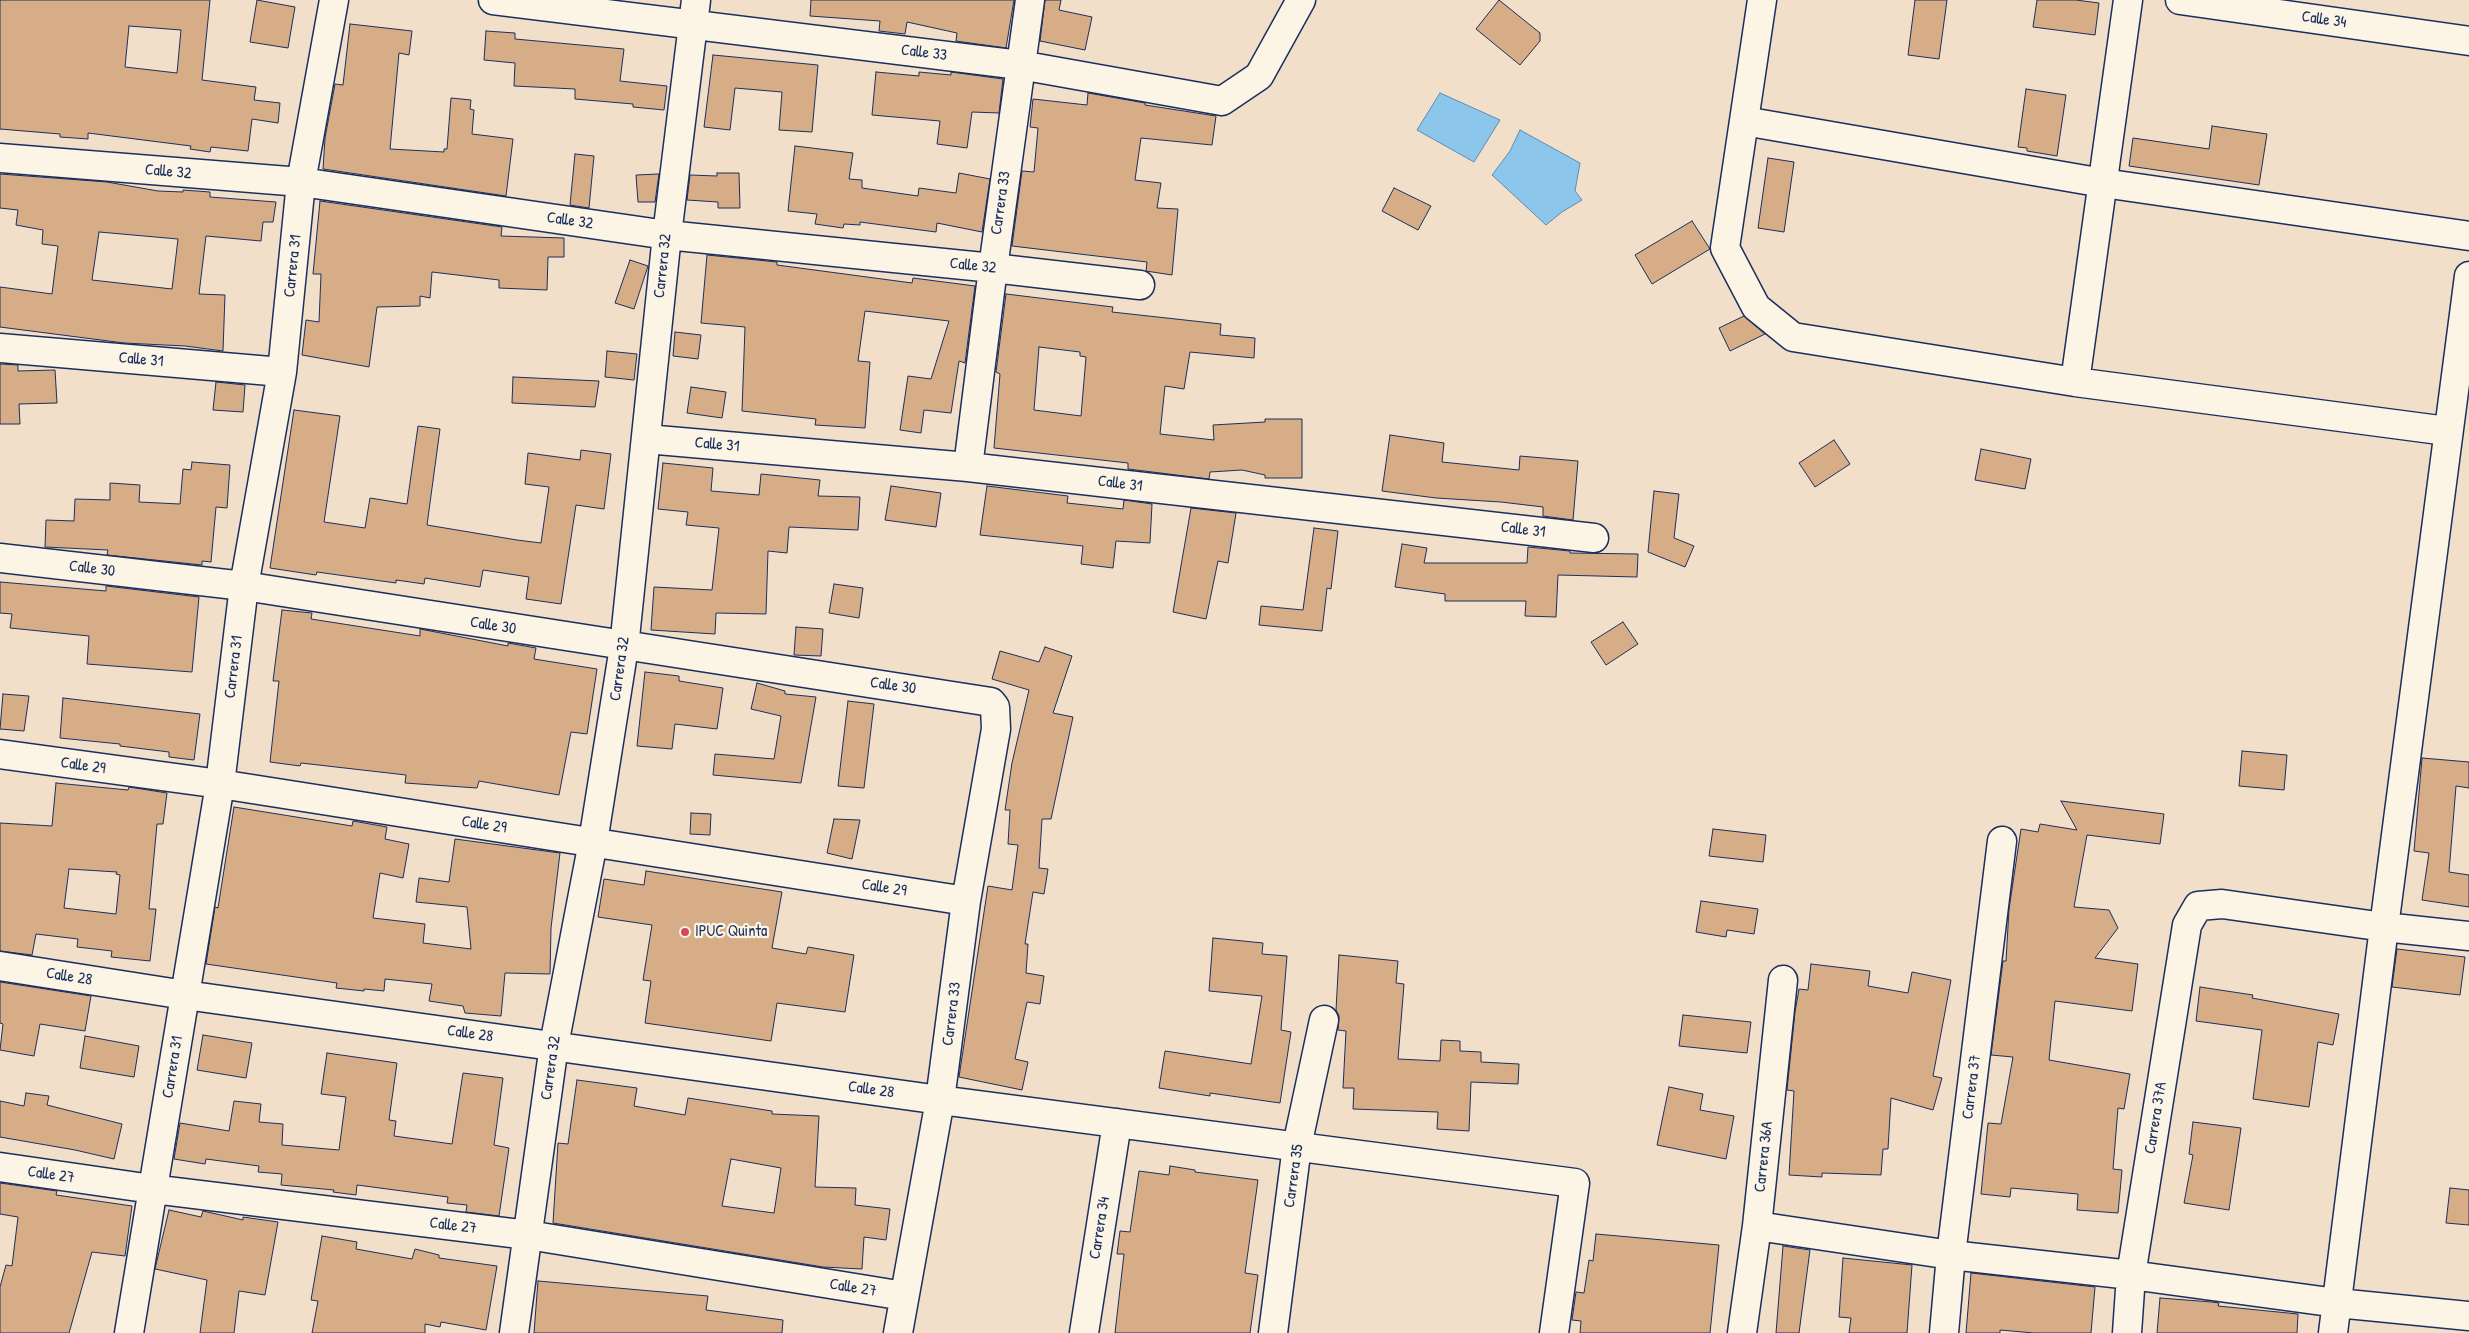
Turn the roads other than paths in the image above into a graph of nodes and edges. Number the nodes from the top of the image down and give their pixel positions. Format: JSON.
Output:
{"nodes":[{"id":1,"x":334,"y":0,"type":"edge"},
{"id":2,"x":493,"y":0,"type":"edge"},
{"id":3,"x":1030,"y":0,"type":"edge"},
{"id":4,"x":1302,"y":0,"type":"edge"},
{"id":5,"x":1762,"y":0,"type":"edge"},
{"id":6,"x":2128,"y":0,"type":"edge"},
{"id":7,"x":2180,"y":0,"type":"edge"},
{"id":8,"x":695,"y":12,"type":"edge"},
{"id":9,"x":2469,"y":41,"type":"edge"},
{"id":10,"x":1020,"y":65,"type":"junction"},
{"id":11,"x":1744,"y":121,"type":"junction"},
{"id":12,"x":0,"y":158,"type":"edge"},
{"id":13,"x":301,"y":182,"type":"junction"},
{"id":14,"x":2103,"y":183,"type":"junction"},
{"id":15,"x":666,"y":235,"type":"junction"},
{"id":16,"x":2469,"y":236,"type":"edge"},
{"id":17,"x":993,"y":268,"type":"junction"},
{"id":18,"x":2469,"y":276,"type":"edge"},
{"id":19,"x":1140,"y":285,"type":"dead end"},
{"id":20,"x":0,"y":348,"type":"edge"},
{"id":21,"x":282,"y":372,"type":"junction"},
{"id":22,"x":2074,"y":382,"type":"junction"},
{"id":23,"x":2448,"y":431,"type":"junction"},
{"id":24,"x":646,"y":439,"type":"junction"},
{"id":25,"x":968,"y":467,"type":"junction"},
{"id":26,"x":1594,"y":538,"type":"dead end"},
{"id":27,"x":0,"y":558,"type":"edge"},
{"id":28,"x":244,"y":586,"type":"junction"},
{"id":29,"x":624,"y":647,"type":"junction"},
{"id":30,"x":985,"y":700,"type":"joint"},
{"id":31,"x":0,"y":754,"type":"edge"},
{"id":32,"x":220,"y":784,"type":"junction"},
{"id":33,"x":593,"y":842,"type":"junction"},
{"id":34,"x":2002,"y":842,"type":"dead end"},
{"id":35,"x":966,"y":901,"type":"junction"},
{"id":36,"x":2384,"y":927,"type":"junction"},
{"id":37,"x":2469,"y":936,"type":"edge"},
{"id":38,"x":0,"y":966,"type":"edge"},
{"id":39,"x":1783,"y":980,"type":"dead end"},
{"id":40,"x":185,"y":994,"type":"junction"},
{"id":41,"x":1324,"y":1020,"type":"dead end"},
{"id":42,"x":554,"y":1045,"type":"junction"},
{"id":43,"x":940,"y":1100,"type":"junction"},
{"id":44,"x":1117,"y":1123,"type":"junction"},
{"id":45,"x":1297,"y":1146,"type":"junction"},
{"id":46,"x":0,"y":1167,"type":"edge"},
{"id":47,"x":152,"y":1189,"type":"junction"},
{"id":48,"x":1756,"y":1226,"type":"junction"},
{"id":49,"x":528,"y":1235,"type":"junction"},
{"id":50,"x":1951,"y":1255,"type":"junction"},
{"id":51,"x":2131,"y":1275,"type":"junction"},
{"id":52,"x":904,"y":1296,"type":"junction"},
{"id":53,"x":2337,"y":1303,"type":"junction"},
{"id":54,"x":2469,"y":1316,"type":"edge"},
{"id":55,"x":128,"y":1333,"type":"edge"},
{"id":56,"x":514,"y":1333,"type":"edge"},
{"id":57,"x":898,"y":1333,"type":"edge"},
{"id":58,"x":1084,"y":1333,"type":"edge"},
{"id":59,"x":1272,"y":1333,"type":"edge"},
{"id":60,"x":1554,"y":1333,"type":"edge"},
{"id":61,"x":1742,"y":1333,"type":"edge"},
{"id":62,"x":1944,"y":1333,"type":"edge"},
{"id":63,"x":2127,"y":1333,"type":"edge"},
{"id":64,"x":2333,"y":1333,"type":"edge"}],
"edges":[{"from":1,"to":13,"type":"street","name":"Carrera 31"},
{"from":2,"to":8,"type":"street","name":"Calle 33"},
{"from":3,"to":10,"type":"street","name":"Carrera 33"},
{"from":4,"to":10,"type":"street","name":"Calle 33"},
{"from":5,"to":11,"type":"street"},
{"from":6,"to":14,"type":"street"},
{"from":7,"to":9,"type":"street","name":"Calle 34"},
{"from":8,"to":10,"type":"street","name":"Calle 33"},
{"from":8,"to":15,"type":"street","name":"Carrera 32"},
{"from":10,"to":17,"type":"street","name":"Carrera 33"},
{"from":11,"to":14,"type":"street"},
{"from":11,"to":22,"type":"street"},
{"from":12,"to":13,"type":"street","name":"Calle 32"},
{"from":13,"to":15,"type":"street","name":"Calle 32"},
{"from":13,"to":21,"type":"street","name":"Carrera 31"},
{"from":14,"to":16,"type":"street"},
{"from":14,"to":22,"type":"street"},
{"from":15,"to":17,"type":"street","name":"Calle 32"},
{"from":15,"to":24,"type":"street","name":"Carrera 32"},
{"from":17,"to":19,"type":"street","name":"Calle 32"},
{"from":17,"to":25,"type":"street","name":"Carrera 33"},
{"from":18,"to":23,"type":"street"},
{"from":20,"to":21,"type":"street","name":"Calle 31"},
{"from":21,"to":28,"type":"street","name":"Carrera 31"},
{"from":22,"to":23,"type":"street"},
{"from":23,"to":36,"type":"street"},
{"from":24,"to":25,"type":"street","name":"Calle 31"},
{"from":24,"to":29,"type":"street","name":"Carrera 32"},
{"from":25,"to":26,"type":"street","name":"Calle 31"},
{"from":27,"to":28,"type":"street","name":"Calle 30"},
{"from":28,"to":29,"type":"street","name":"Calle 30"},
{"from":28,"to":32,"type":"street","name":"Carrera 31"},
{"from":29,"to":30,"type":"street","name":"Calle 30"},
{"from":29,"to":33,"type":"street","name":"Carrera 32"},
{"from":30,"to":35,"type":"street","name":"Carrera 33"},
{"from":31,"to":32,"type":"street","name":"Calle 29"},
{"from":32,"to":33,"type":"street","name":"Calle 29"},
{"from":32,"to":40,"type":"street","name":"Carrera 31"},
{"from":33,"to":35,"type":"street","name":"Calle 29"},
{"from":33,"to":42,"type":"street","name":"Carrera 32"},
{"from":34,"to":50,"type":"street","name":"Carrera 37"},
{"from":35,"to":43,"type":"street","name":"Carrera 33"},
{"from":36,"to":37,"type":"street"},
{"from":36,"to":51,"type":"street","name":"Carrera 37A"},
{"from":36,"to":53,"type":"street"},
{"from":38,"to":40,"type":"street","name":"Calle 28"},
{"from":39,"to":48,"type":"street","name":"Carrera 36A"},
{"from":40,"to":42,"type":"street","name":"Calle 28"},
{"from":40,"to":47,"type":"street","name":"Carrera 31"},
{"from":41,"to":45,"type":"street","name":"Carrera 35"},
{"from":42,"to":43,"type":"street","name":"Calle 28"},
{"from":42,"to":49,"type":"street","name":"Carrera 32"},
{"from":43,"to":44,"type":"street","name":"Calle 28"},
{"from":43,"to":52,"type":"street","name":"Carrera 33"},
{"from":44,"to":45,"type":"street","name":"Calle 28"},
{"from":44,"to":58,"type":"street","name":"Carrera 34"},
{"from":45,"to":59,"type":"street","name":"Carrera 35"},
{"from":45,"to":60,"type":"street","name":"Calle 28"},
{"from":46,"to":47,"type":"street","name":"Calle 27"},
{"from":47,"to":49,"type":"street","name":"Calle 27"},
{"from":47,"to":55,"type":"street","name":"Carrera 31"},
{"from":48,"to":50,"type":"street"},
{"from":48,"to":61,"type":"street","name":"Carrera 36A"},
{"from":49,"to":52,"type":"street","name":"Calle 27"},
{"from":49,"to":56,"type":"street","name":"Carrera 32"},
{"from":50,"to":51,"type":"street"},
{"from":50,"to":62,"type":"street","name":"Carrera 37"},
{"from":51,"to":53,"type":"street"},
{"from":51,"to":63,"type":"street","name":"Carrera 37A"},
{"from":52,"to":57,"type":"street","name":"Carrera 33"},
{"from":53,"to":54,"type":"street"},
{"from":53,"to":64,"type":"street"}]}
